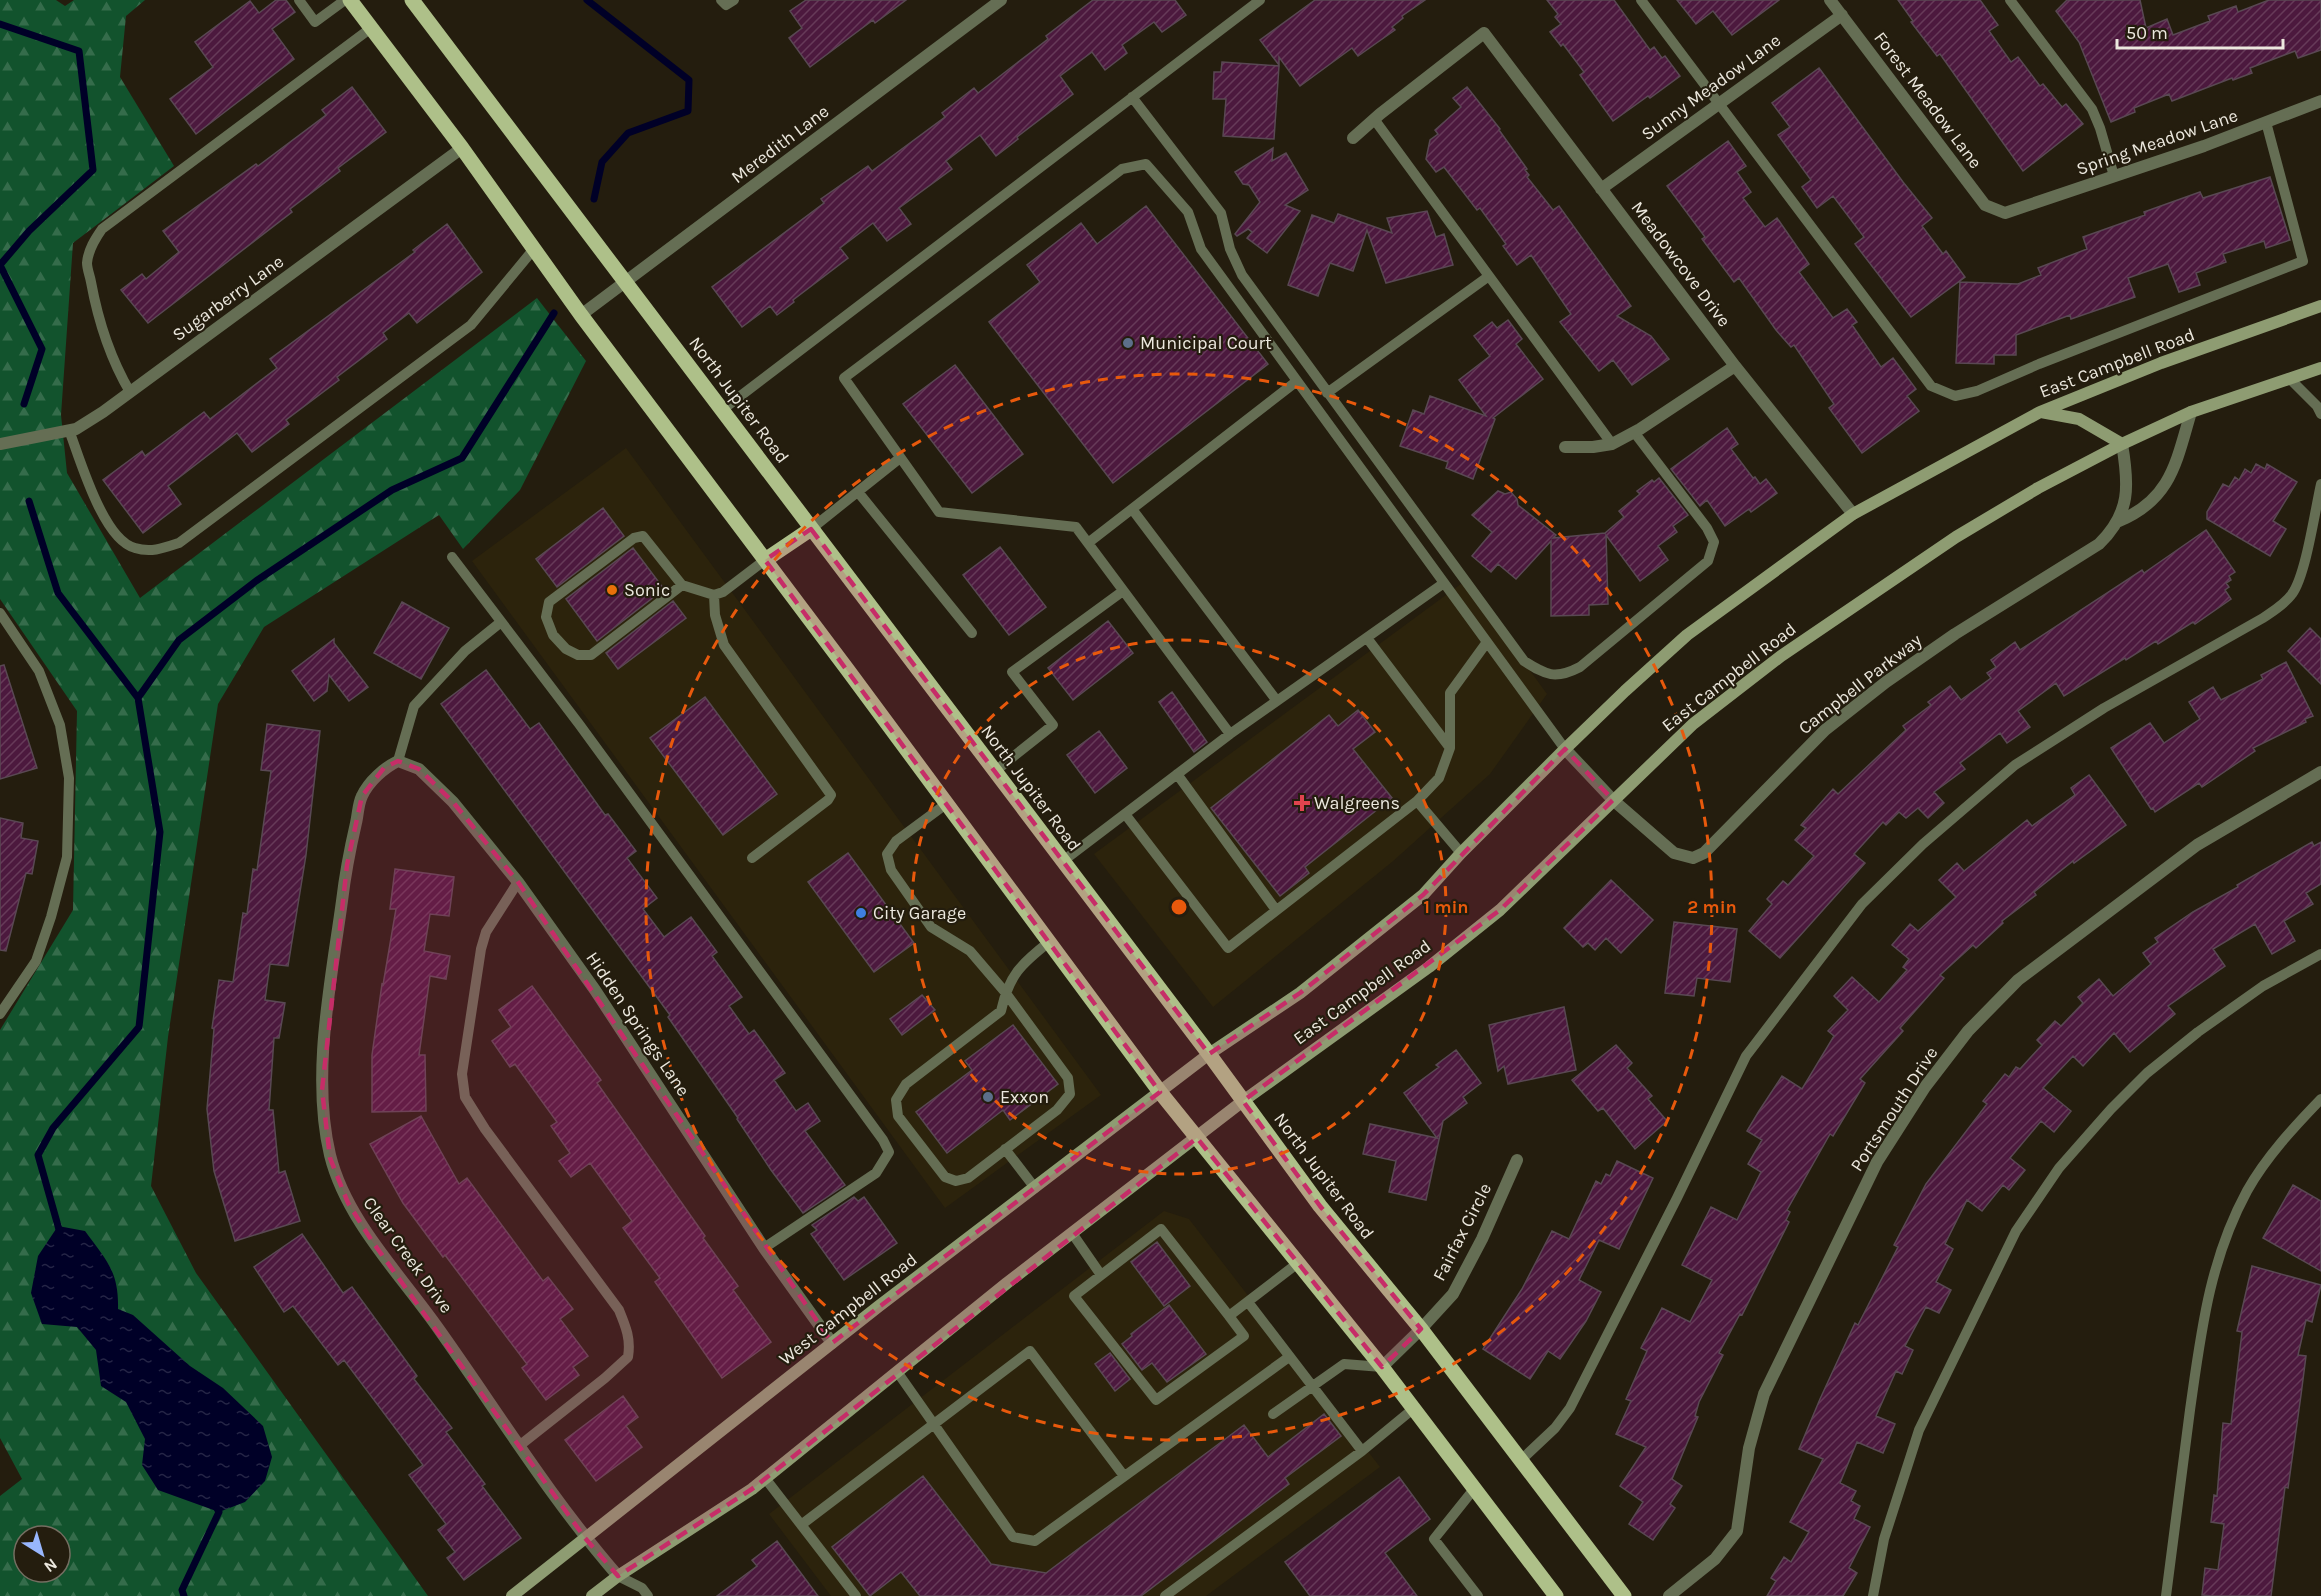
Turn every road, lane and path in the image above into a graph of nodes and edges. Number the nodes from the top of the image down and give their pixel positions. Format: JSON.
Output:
{"nodes":[{"id":1,"x":299,"y":0,"type":"edge"},
{"id":2,"x":345,"y":0,"type":"edge"},
{"id":3,"x":350,"y":0,"type":"edge"},
{"id":4,"x":412,"y":0,"type":"edge"},
{"id":5,"x":721,"y":0,"type":"edge"},
{"id":6,"x":734,"y":0,"type":"edge"},
{"id":7,"x":1001,"y":0,"type":"edge"},
{"id":8,"x":1260,"y":0,"type":"edge"},
{"id":9,"x":1641,"y":0,"type":"edge"},
{"id":10,"x":1830,"y":0,"type":"edge"},
{"id":11,"x":2010,"y":0,"type":"edge"},
{"id":12,"x":1842,"y":15,"type":"junction"},
{"id":13,"x":371,"y":28,"type":"junction"},
{"id":14,"x":1132,"y":97,"type":"junction"},
{"id":15,"x":2321,"y":100,"type":"edge"},
{"id":16,"x":1719,"y":104,"type":"junction"},
{"id":17,"x":1374,"y":119,"type":"junction"},
{"id":18,"x":2266,"y":122,"type":"junction"},
{"id":19,"x":1353,"y":138,"type":"dead end"},
{"id":20,"x":462,"y":148,"type":"junction"},
{"id":21,"x":2114,"y":176,"type":"junction"},
{"id":22,"x":1601,"y":189,"type":"junction"},
{"id":23,"x":2005,"y":213,"type":"joint"},
{"id":24,"x":533,"y":250,"type":"junction"},
{"id":25,"x":1489,"y":276,"type":"junction"},
{"id":26,"x":626,"y":283,"type":"junction"},
{"id":27,"x":2321,"y":306,"type":"edge"},
{"id":28,"x":581,"y":315,"type":"junction"},
{"id":29,"x":1736,"y":366,"type":"junction"},
{"id":30,"x":2321,"y":368,"type":"edge"},
{"id":31,"x":2290,"y":379,"type":"junction"},
{"id":32,"x":1297,"y":381,"type":"junction"},
{"id":33,"x":130,"y":392,"type":"junction"},
{"id":34,"x":1327,"y":393,"type":"junction"},
{"id":35,"x":722,"y":410,"type":"junction"},
{"id":36,"x":2040,"y":412,"type":"junction"},
{"id":37,"x":2191,"y":412,"type":"junction"},
{"id":38,"x":2321,"y":414,"type":"edge"},
{"id":39,"x":69,"y":430,"type":"junction"},
{"id":40,"x":1635,"y":432,"type":"junction"},
{"id":41,"x":0,"y":444,"type":"edge"},
{"id":42,"x":1612,"y":444,"type":"junction"},
{"id":43,"x":2122,"y":444,"type":"junction"},
{"id":44,"x":1565,"y":447,"type":"dead end"},
{"id":45,"x":900,"y":458,"type":"junction"},
{"id":46,"x":2321,"y":484,"type":"edge"},
{"id":47,"x":858,"y":492,"type":"junction"},
{"id":48,"x":1132,"y":509,"type":"junction"},
{"id":49,"x":1852,"y":514,"type":"junction"},
{"id":50,"x":2117,"y":522,"type":"junction"},
{"id":51,"x":811,"y":529,"type":"junction"},
{"id":52,"x":1088,"y":543,"type":"junction"},
{"id":53,"x":452,"y":557,"type":"dead end"},
{"id":54,"x":765,"y":560,"type":"junction"},
{"id":55,"x":1444,"y":583,"type":"junction"},
{"id":56,"x":682,"y":585,"type":"junction"},
{"id":57,"x":1123,"y":591,"type":"junction"},
{"id":58,"x":714,"y":595,"type":"junction"},
{"id":59,"x":0,"y":613,"type":"edge"},
{"id":60,"x":501,"y":622,"type":"junction"},
{"id":61,"x":972,"y":633,"type":"dead end"},
{"id":62,"x":1367,"y":638,"type":"junction"},
{"id":63,"x":1487,"y":642,"type":"junction"},
{"id":64,"x":1277,"y":701,"type":"junction"},
{"id":65,"x":1230,"y":734,"type":"junction"},
{"id":66,"x":1450,"y":748,"type":"junction"},
{"id":67,"x":1565,"y":749,"type":"junction"},
{"id":68,"x":398,"y":761,"type":"junction"},
{"id":69,"x":994,"y":771,"type":"junction"},
{"id":70,"x":2321,"y":772,"type":"edge"},
{"id":71,"x":1177,"y":774,"type":"junction"},
{"id":72,"x":1613,"y":800,"type":"junction"},
{"id":73,"x":1417,"y":801,"type":"junction"},
{"id":74,"x":946,"y":804,"type":"junction"},
{"id":75,"x":1125,"y":814,"type":"junction"},
{"id":76,"x":1461,"y":854,"type":"junction"},
{"id":77,"x":752,"y":858,"type":"dead end"},
{"id":78,"x":1063,"y":861,"type":"junction"},
{"id":79,"x":518,"y":882,"type":"junction"},
{"id":80,"x":1276,"y":910,"type":"junction"},
{"id":81,"x":1048,"y":942,"type":"junction"},
{"id":82,"x":2321,"y":954,"type":"edge"},
{"id":83,"x":1005,"y":992,"type":"junction"},
{"id":84,"x":0,"y":1014,"type":"edge"},
{"id":85,"x":1209,"y":1054,"type":"junction"},
{"id":86,"x":1160,"y":1092,"type":"junction"},
{"id":87,"x":2321,"y":1099,"type":"edge"},
{"id":88,"x":1243,"y":1101,"type":"junction"},
{"id":89,"x":1197,"y":1138,"type":"junction"},
{"id":90,"x":1005,"y":1149,"type":"junction"},
{"id":91,"x":1517,"y":1160,"type":"dead end"},
{"id":92,"x":1035,"y":1188,"type":"junction"},
{"id":93,"x":1072,"y":1233,"type":"junction"},
{"id":94,"x":764,"y":1248,"type":"junction"},
{"id":95,"x":1298,"y":1263,"type":"junction"},
{"id":96,"x":1101,"y":1275,"type":"junction"},
{"id":97,"x":1248,"y":1302,"type":"junction"},
{"id":98,"x":1229,"y":1316,"type":"junction"},
{"id":99,"x":1421,"y":1329,"type":"junction"},
{"id":100,"x":832,"y":1343,"type":"junction"},
{"id":101,"x":1289,"y":1357,"type":"junction"},
{"id":102,"x":1382,"y":1367,"type":"junction"},
{"id":103,"x":898,"y":1373,"type":"junction"},
{"id":104,"x":1311,"y":1387,"type":"junction"},
{"id":105,"x":1413,"y":1409,"type":"junction"},
{"id":106,"x":1273,"y":1413,"type":"dead end"},
{"id":107,"x":934,"y":1424,"type":"junction"},
{"id":108,"x":519,"y":1446,"type":"junction"},
{"id":109,"x":1362,"y":1451,"type":"junction"},
{"id":110,"x":1521,"y":1460,"type":"junction"},
{"id":111,"x":1124,"y":1476,"type":"junction"},
{"id":112,"x":765,"y":1478,"type":"junction"},
{"id":113,"x":1474,"y":1489,"type":"junction"},
{"id":114,"x":801,"y":1525,"type":"junction"},
{"id":115,"x":585,"y":1538,"type":"junction"},
{"id":116,"x":618,"y":1576,"type":"junction"},
{"id":117,"x":512,"y":1596,"type":"edge"},
{"id":118,"x":592,"y":1596,"type":"edge"},
{"id":119,"x":648,"y":1596,"type":"edge"},
{"id":120,"x":856,"y":1596,"type":"edge"},
{"id":121,"x":1165,"y":1596,"type":"edge"},
{"id":122,"x":1478,"y":1596,"type":"edge"},
{"id":123,"x":1556,"y":1596,"type":"edge"},
{"id":124,"x":1624,"y":1596,"type":"edge"},
{"id":125,"x":1669,"y":1596,"type":"edge"},
{"id":126,"x":1873,"y":1596,"type":"edge"},
{"id":127,"x":2166,"y":1596,"type":"edge"}],
"edges":[{"from":1,"to":2,"type":"lane"},
{"from":3,"to":13,"type":"main road"},
{"from":4,"to":26,"type":"main road","name":"North Jupiter Road"},
{"from":5,"to":6,"type":"lane"},
{"from":7,"to":26,"type":"street","name":"Meredith Lane"},
{"from":8,"to":14,"type":"lane"},
{"from":9,"to":16,"type":"lane"},
{"from":10,"to":12,"type":"street","name":"Forest Meadow Lane"},
{"from":11,"to":21,"type":"lane"},
{"from":12,"to":16,"type":"street","name":"Sunny Meadow Lane"},
{"from":12,"to":23,"type":"street","name":"Forest Meadow Lane"},
{"from":13,"to":20,"type":"main road"},
{"from":13,"to":33,"type":"lane"},
{"from":14,"to":34,"type":"lane"},
{"from":14,"to":35,"type":"lane"},
{"from":15,"to":18,"type":"street","name":"Spring Meadow Lane"},
{"from":16,"to":18,"type":"lane"},
{"from":16,"to":22,"type":"street","name":"Sunny Meadow Lane"},
{"from":17,"to":19,"type":"street"},
{"from":17,"to":22,"type":"street","name":"Meadowcove Drive"},
{"from":17,"to":25,"type":"lane"},
{"from":18,"to":21,"type":"street","name":"Spring Meadow Lane"},
{"from":20,"to":24,"type":"main road"},
{"from":20,"to":33,"type":"street","name":"Sugarberry Lane"},
{"from":21,"to":23,"type":"street","name":"Spring Meadow Lane"},
{"from":22,"to":29,"type":"street","name":"Meadowcove Drive"},
{"from":24,"to":28,"type":"main road"},
{"from":24,"to":39,"type":"lane"},
{"from":25,"to":34,"type":"lane"},
{"from":25,"to":42,"type":"lane"},
{"from":26,"to":28,"type":"street","name":"Meredith Lane"},
{"from":26,"to":35,"type":"main road","name":"North Jupiter Road"},
{"from":27,"to":36,"type":"main road","name":"East Campbell Road"},
{"from":28,"to":54,"type":"main road"},
{"from":29,"to":40,"type":"street"},
{"from":29,"to":49,"type":"street","name":"Meadowcove Drive"},
{"from":30,"to":31,"type":"main road","name":"East Campbell Road"},
{"from":31,"to":37,"type":"main road","name":"East Campbell Road"},
{"from":31,"to":38,"type":"lane"},
{"from":32,"to":45,"type":"lane"},
{"from":32,"to":48,"type":"lane"},
{"from":32,"to":55,"type":"lane"},
{"from":33,"to":39,"type":"street","name":"Sugarberry Lane"},
{"from":34,"to":40,"type":"lane"},
{"from":35,"to":51,"type":"main road","name":"North Jupiter Road"},
{"from":36,"to":43,"type":"main road"},
{"from":36,"to":49,"type":"main road","name":"East Campbell Road"},
{"from":37,"to":43,"type":"main road","name":"East Campbell Road"},
{"from":37,"to":50,"type":"street","name":"Campbell Parkway"},
{"from":39,"to":41,"type":"street","name":"Sugarberry Lane"},
{"from":40,"to":42,"type":"street"},
{"from":42,"to":44,"type":"street"},
{"from":43,"to":50,"type":"street","name":"Campbell Parkway"},
{"from":43,"to":72,"type":"main road","name":"East Campbell Road"},
{"from":45,"to":47,"type":"lane"},
{"from":45,"to":52,"type":"lane"},
{"from":46,"to":110,"type":"lane"},
{"from":47,"to":51,"type":"lane"},
{"from":47,"to":61,"type":"lane"},
{"from":48,"to":52,"type":"lane"},
{"from":48,"to":64,"type":"lane"},
{"from":49,"to":67,"type":"main road","name":"East Campbell Road"},
{"from":50,"to":72,"type":"street","name":"Campbell Parkway"},
{"from":51,"to":54,"type":"main road"},
{"from":51,"to":69,"type":"main road","name":"North Jupiter Road"},
{"from":52,"to":57,"type":"lane"},
{"from":53,"to":60,"type":"lane"},
{"from":54,"to":58,"type":"lane"},
{"from":54,"to":74,"type":"main road"},
{"from":55,"to":62,"type":"lane"},
{"from":55,"to":63,"type":"lane"},
{"from":56,"to":56,"type":"lane"},
{"from":56,"to":58,"type":"lane"},
{"from":57,"to":65,"type":"lane"},
{"from":57,"to":69,"type":"lane"},
{"from":58,"to":77,"type":"lane"},
{"from":59,"to":84,"type":"lane"},
{"from":60,"to":68,"type":"lane"},
{"from":60,"to":94,"type":"lane"},
{"from":62,"to":64,"type":"lane"},
{"from":62,"to":66,"type":"lane"},
{"from":63,"to":66,"type":"lane"},
{"from":63,"to":67,"type":"lane"},
{"from":64,"to":65,"type":"lane"},
{"from":65,"to":71,"type":"lane"},
{"from":66,"to":73,"type":"lane"},
{"from":67,"to":72,"type":"street","name":"Campbell Parkway"},
{"from":67,"to":76,"type":"main road","name":"East Campbell Road"},
{"from":68,"to":79,"type":"street","name":"Hidden Springs Lane"},
{"from":68,"to":108,"type":"street","name":"Clear Creek Drive"},
{"from":69,"to":78,"type":"main road","name":"North Jupiter Road"},
{"from":70,"to":125,"type":"street","name":"Portsmouth Drive"},
{"from":71,"to":75,"type":"lane"},
{"from":71,"to":80,"type":"lane"},
{"from":72,"to":88,"type":"main road","name":"East Campbell Road"},
{"from":73,"to":76,"type":"lane"},
{"from":73,"to":80,"type":"lane"},
{"from":74,"to":81,"type":"main road"},
{"from":74,"to":83,"type":"lane"},
{"from":75,"to":78,"type":"lane"},
{"from":75,"to":80,"type":"lane"},
{"from":76,"to":85,"type":"main road","name":"East Campbell Road"},
{"from":78,"to":85,"type":"main road","name":"North Jupiter Road"},
{"from":79,"to":94,"type":"street","name":"Hidden Springs Lane"},
{"from":79,"to":108,"type":"lane"},
{"from":81,"to":83,"type":"lane"},
{"from":81,"to":86,"type":"main road"},
{"from":82,"to":126,"type":"lane"},
{"from":83,"to":90,"type":"lane"},
{"from":83,"to":90,"type":"lane"},
{"from":85,"to":86,"type":"main road","name":"West Campbell Road"},
{"from":85,"to":88,"type":"main road","name":"North Jupiter Road"},
{"from":86,"to":89,"type":"main road"},
{"from":86,"to":92,"type":"main road","name":"West Campbell Road"},
{"from":87,"to":127,"type":"lane"},
{"from":88,"to":89,"type":"main road","name":"East Campbell Road"},
{"from":88,"to":99,"type":"main road","name":"North Jupiter Road"},
{"from":89,"to":93,"type":"main road"},
{"from":89,"to":95,"type":"main road"},
{"from":90,"to":92,"type":"lane"},
{"from":91,"to":99,"type":"street","name":"Fairfax Circle"},
{"from":92,"to":100,"type":"main road","name":"West Campbell Road"},
{"from":93,"to":96,"type":"lane"},
{"from":93,"to":103,"type":"main road"},
{"from":94,"to":100,"type":"street","name":"Hidden Springs Lane"},
{"from":95,"to":97,"type":"lane"},
{"from":95,"to":102,"type":"main road"},
{"from":96,"to":98,"type":"lane"},
{"from":96,"to":98,"type":"lane"},
{"from":97,"to":98,"type":"lane"},
{"from":97,"to":101,"type":"lane"},
{"from":99,"to":102,"type":"street","name":"Fairfax Circle"},
{"from":99,"to":110,"type":"main road","name":"North Jupiter Road"},
{"from":100,"to":115,"type":"main road","name":"West Campbell Road"},
{"from":101,"to":104,"type":"lane"},
{"from":101,"to":111,"type":"lane"},
{"from":102,"to":104,"type":"lane"},
{"from":102,"to":105,"type":"main road"},
{"from":103,"to":107,"type":"lane"},
{"from":103,"to":112,"type":"main road"},
{"from":104,"to":106,"type":"lane"},
{"from":104,"to":109,"type":"lane"},
{"from":105,"to":109,"type":"lane"},
{"from":105,"to":113,"type":"main road"},
{"from":107,"to":111,"type":"lane"},
{"from":107,"to":111,"type":"lane"},
{"from":107,"to":114,"type":"lane"},
{"from":108,"to":115,"type":"street","name":"Clear Creek Drive"},
{"from":109,"to":121,"type":"lane"},
{"from":110,"to":124,"type":"main road","name":"North Jupiter Road"},
{"from":112,"to":114,"type":"lane"},
{"from":112,"to":116,"type":"main road"},
{"from":113,"to":122,"type":"lane"},
{"from":113,"to":123,"type":"main road"},
{"from":114,"to":120,"type":"lane"},
{"from":115,"to":116,"type":"street","name":"Clear Creek Drive"},
{"from":115,"to":117,"type":"main road","name":"West Campbell Road"},
{"from":116,"to":118,"type":"main road"},
{"from":116,"to":119,"type":"lane"}]}
